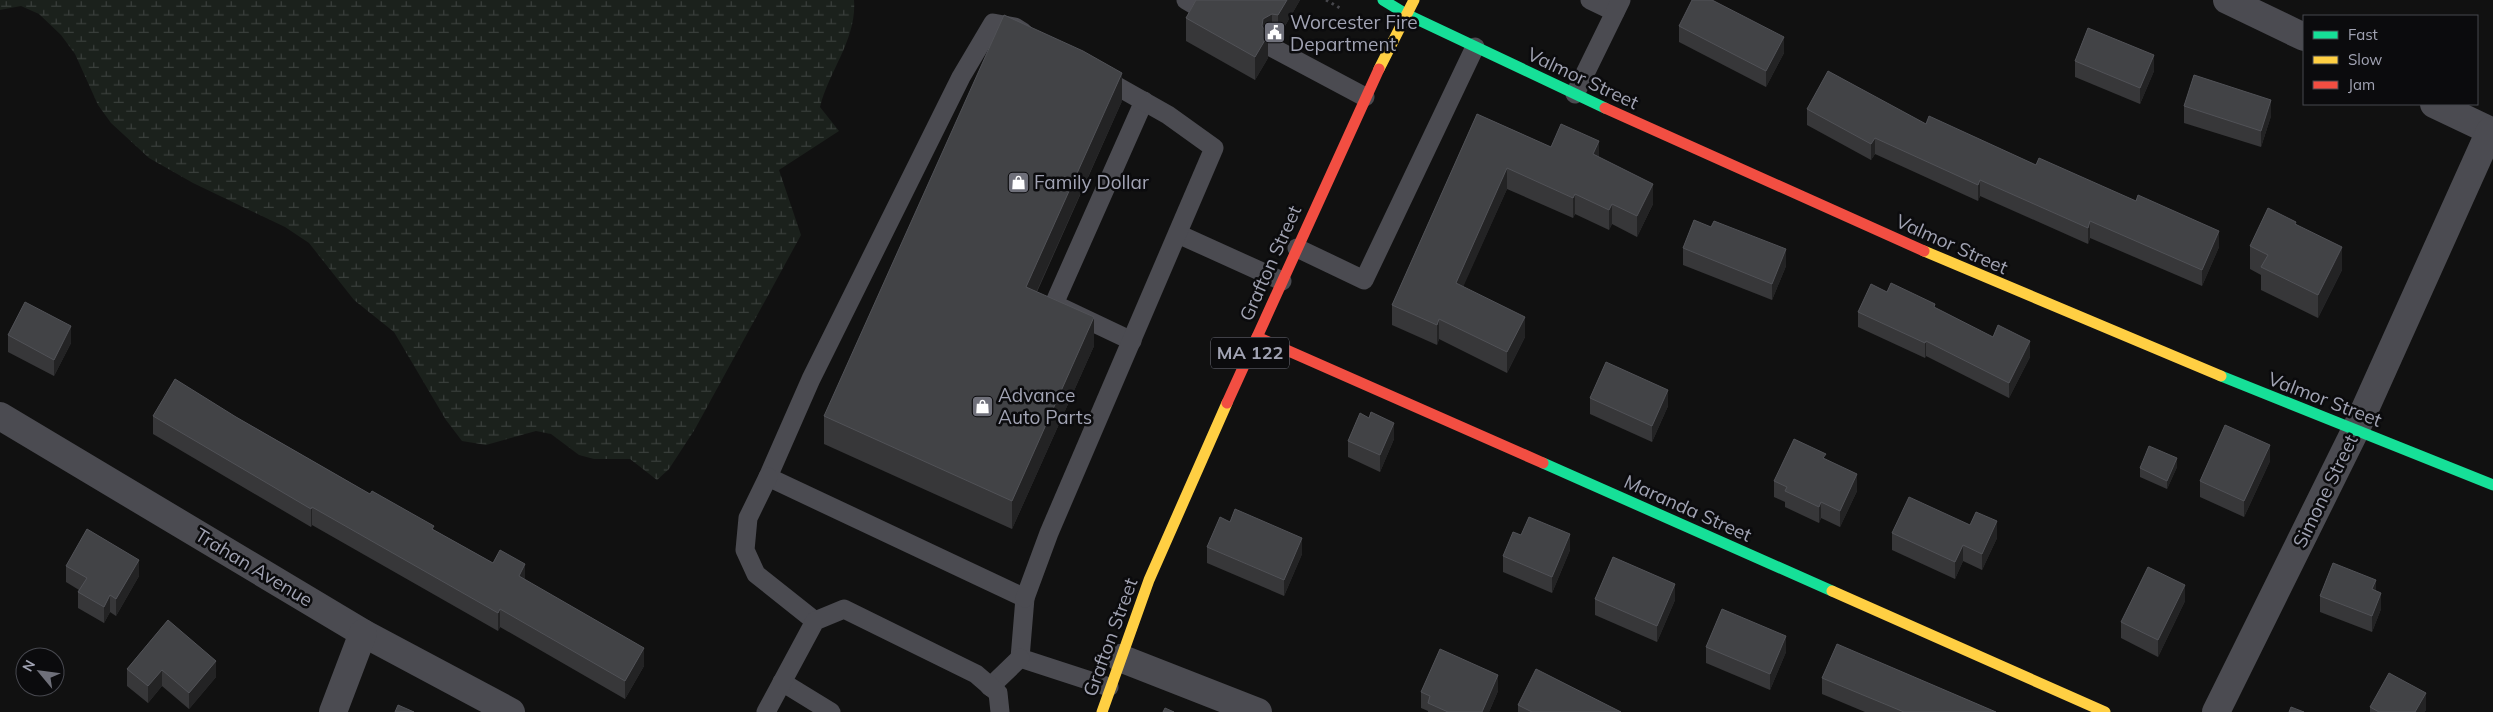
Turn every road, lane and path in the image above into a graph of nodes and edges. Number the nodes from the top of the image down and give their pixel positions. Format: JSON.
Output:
{"nodes":[{"id":1,"x":1186,"y":0,"type":"edge"},
{"id":2,"x":1326,"y":0,"type":"edge"},
{"id":3,"x":1383,"y":0,"type":"edge"},
{"id":4,"x":1414,"y":0,"type":"edge"},
{"id":5,"x":1590,"y":0,"type":"edge"},
{"id":6,"x":2227,"y":0,"type":"edge"},
{"id":7,"x":1618,"y":6,"type":"edge"},
{"id":8,"x":1340,"y":8,"type":"dead end"},
{"id":9,"x":1204,"y":10,"type":"edge"},
{"id":10,"x":1406,"y":14,"type":"junction"},
{"id":11,"x":2303,"y":38,"type":"edge"},
{"id":12,"x":1041,"y":42,"type":"edge"},
{"id":13,"x":1475,"y":47,"type":"junction"},
{"id":14,"x":1273,"y":48,"type":"dead end"},
{"id":15,"x":1084,"y":67,"type":"edge"},
{"id":16,"x":1575,"y":94,"type":"junction"},
{"id":17,"x":1365,"y":97,"type":"junction"},
{"id":18,"x":1144,"y":101,"type":"junction"},
{"id":19,"x":2436,"y":105,"type":"edge"},
{"id":20,"x":2491,"y":132,"type":"edge"},
{"id":21,"x":1178,"y":234,"type":"junction"},
{"id":22,"x":1297,"y":248,"type":"junction"},
{"id":23,"x":1282,"y":282,"type":"junction"},
{"id":24,"x":1257,"y":337,"type":"junction"},
{"id":25,"x":1132,"y":342,"type":"junction"},
{"id":26,"x":0,"y":416,"type":"edge"},
{"id":27,"x":2356,"y":428,"type":"junction"},
{"id":28,"x":768,"y":477,"type":"junction"},
{"id":29,"x":2493,"y":485,"type":"edge"},
{"id":30,"x":1025,"y":598,"type":"junction"},
{"id":31,"x":815,"y":621,"type":"junction"},
{"id":32,"x":363,"y":633,"type":"junction"},
{"id":33,"x":1020,"y":658,"type":"junction"},
{"id":34,"x":1120,"y":658,"type":"junction"},
{"id":35,"x":782,"y":682,"type":"junction"},
{"id":36,"x":1109,"y":686,"type":"junction"},
{"id":37,"x":990,"y":687,"type":"junction"},
{"id":38,"x":333,"y":712,"type":"edge"},
{"id":39,"x":511,"y":712,"type":"edge"},
{"id":40,"x":766,"y":712,"type":"edge"},
{"id":41,"x":832,"y":712,"type":"edge"},
{"id":42,"x":1000,"y":712,"type":"edge"},
{"id":43,"x":1102,"y":712,"type":"edge"},
{"id":44,"x":1258,"y":712,"type":"edge"},
{"id":45,"x":2105,"y":712,"type":"edge"},
{"id":46,"x":2216,"y":712,"type":"edge"}],
"edges":[{"from":1,"to":9,"type":"lane"},
{"from":2,"to":8,"type":"path"},
{"from":3,"to":10,"type":"main road","name":"Valmor Street"},
{"from":4,"to":10,"type":"main road","name":"Grafton Street","number":"MA 122"},
{"from":5,"to":7,"type":"lane"},
{"from":6,"to":11,"type":"street"},
{"from":7,"to":16,"type":"lane"},
{"from":10,"to":13,"type":"main road","name":"Valmor Street"},
{"from":10,"to":17,"type":"main road","name":"Grafton Street","number":"MA 122"},
{"from":12,"to":28,"type":"lane"},
{"from":13,"to":16,"type":"main road","name":"Valmor Street"},
{"from":13,"to":22,"type":"lane"},
{"from":14,"to":17,"type":"lane"},
{"from":15,"to":18,"type":"lane"},
{"from":16,"to":27,"type":"main road","name":"Valmor Street"},
{"from":17,"to":22,"type":"main road","name":"Grafton Street","number":"MA 122"},
{"from":18,"to":21,"type":"lane"},
{"from":18,"to":25,"type":"lane"},
{"from":19,"to":20,"type":"street"},
{"from":20,"to":27,"type":"street","name":"Simone Street"},
{"from":21,"to":23,"type":"lane"},
{"from":21,"to":25,"type":"lane"},
{"from":22,"to":23,"type":"main road","name":"Grafton Street","number":"MA 122"},
{"from":23,"to":24,"type":"main road","name":"Grafton Street","number":"MA 122"},
{"from":24,"to":34,"type":"main road","name":"Grafton Street","number":"MA 122"},
{"from":24,"to":45,"type":"main road","name":"Maranda Street"},
{"from":25,"to":30,"type":"lane"},
{"from":26,"to":32,"type":"street","name":"Trahan Avenue"},
{"from":27,"to":29,"type":"main road","name":"Valmor Street"},
{"from":27,"to":46,"type":"street","name":"Simone Street"},
{"from":28,"to":30,"type":"lane"},
{"from":28,"to":31,"type":"lane"},
{"from":30,"to":33,"type":"lane"},
{"from":31,"to":35,"type":"lane"},
{"from":31,"to":37,"type":"lane"},
{"from":32,"to":38,"type":"street"},
{"from":32,"to":39,"type":"street","name":"Trahan Avenue"},
{"from":33,"to":36,"type":"lane"},
{"from":33,"to":37,"type":"lane"},
{"from":34,"to":36,"type":"main road","name":"Grafton Street","number":"MA 122"},
{"from":34,"to":44,"type":"street"},
{"from":35,"to":40,"type":"lane"},
{"from":35,"to":41,"type":"lane"},
{"from":36,"to":43,"type":"main road","name":"Grafton Street","number":"MA 122"},
{"from":37,"to":42,"type":"lane"}]}
